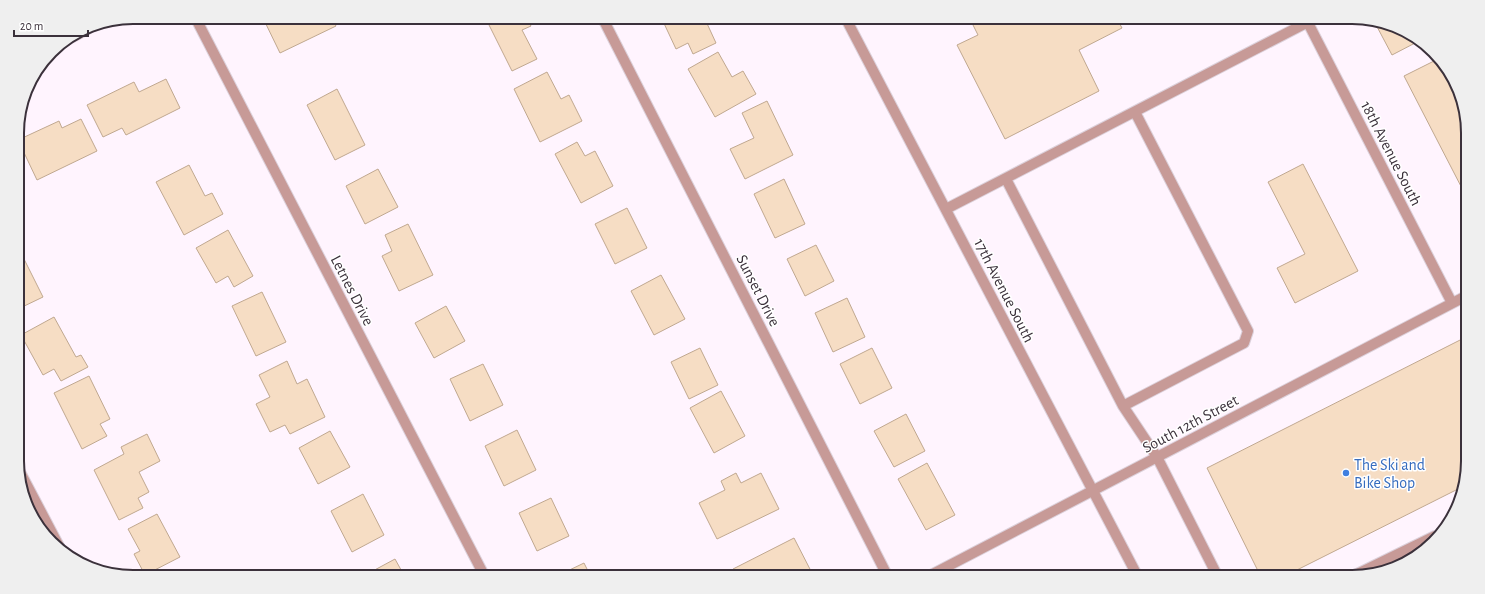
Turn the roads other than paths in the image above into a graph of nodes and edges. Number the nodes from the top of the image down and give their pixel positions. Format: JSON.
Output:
{"nodes":[{"id":1,"x":199,"y":24,"type":"edge"},
{"id":2,"x":606,"y":24,"type":"edge"},
{"id":3,"x":850,"y":24,"type":"edge"},
{"id":4,"x":1299,"y":24,"type":"edge"},
{"id":5,"x":1308,"y":24,"type":"edge"},
{"id":6,"x":1135,"y":112,"type":"junction"},
{"id":7,"x":1006,"y":178,"type":"junction"},
{"id":8,"x":946,"y":209,"type":"junction"},
{"id":9,"x":1461,"y":298,"type":"edge"},
{"id":10,"x":1452,"y":303,"type":"junction"},
{"id":11,"x":1123,"y":406,"type":"junction"},
{"id":12,"x":1157,"y":457,"type":"junction"},
{"id":13,"x":1093,"y":491,"type":"junction"},
{"id":14,"x":29,"y":492,"type":"edge"},
{"id":15,"x":41,"y":520,"type":"edge"},
{"id":16,"x":1426,"y":540,"type":"edge"},
{"id":17,"x":1368,"y":568,"type":"edge"},
{"id":18,"x":481,"y":570,"type":"edge"},
{"id":19,"x":884,"y":570,"type":"edge"},
{"id":20,"x":941,"y":570,"type":"edge"},
{"id":21,"x":1134,"y":570,"type":"edge"},
{"id":22,"x":1214,"y":570,"type":"edge"}],
"edges":[{"from":1,"to":18,"type":"street","name":"Letnes Drive"},
{"from":2,"to":19,"type":"street","name":"Sunset Drive"},
{"from":3,"to":8,"type":"street","name":"17th Avenue South"},
{"from":4,"to":6,"type":"street"},
{"from":5,"to":10,"type":"street","name":"18th Avenue South"},
{"from":6,"to":7,"type":"street"},
{"from":6,"to":11,"type":"street"},
{"from":7,"to":8,"type":"street"},
{"from":7,"to":11,"type":"street"},
{"from":8,"to":13,"type":"street","name":"17th Avenue South"},
{"from":9,"to":10,"type":"street","name":"South 12th Street"},
{"from":10,"to":12,"type":"street","name":"South 12th Street"},
{"from":11,"to":12,"type":"street"},
{"from":12,"to":13,"type":"street","name":"South 12th Street"},
{"from":12,"to":22,"type":"street"},
{"from":13,"to":20,"type":"street","name":"South 12th Street"},
{"from":13,"to":21,"type":"street","name":"17th Avenue South"},
{"from":14,"to":15,"type":"street"},
{"from":16,"to":17,"type":"street"}]}
